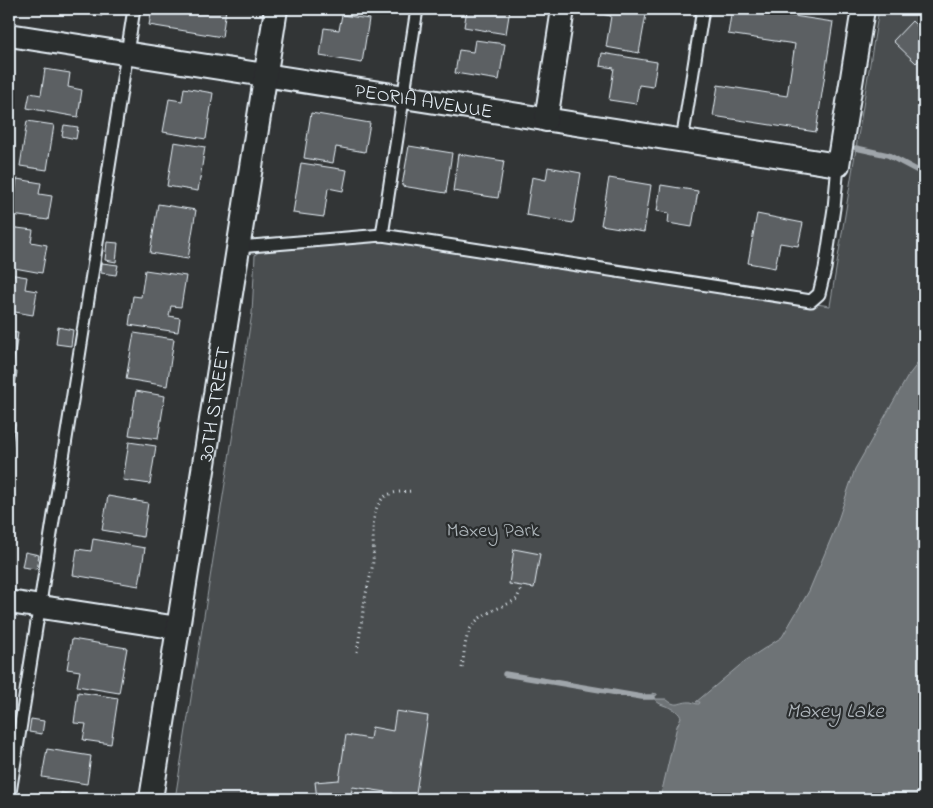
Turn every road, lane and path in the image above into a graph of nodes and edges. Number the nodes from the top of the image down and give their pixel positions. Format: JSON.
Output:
{"nodes":[{"id":1,"x":134,"y":9,"type":"edge"},
{"id":2,"x":276,"y":9,"type":"edge"},
{"id":3,"x":417,"y":9,"type":"edge"},
{"id":4,"x":563,"y":9,"type":"edge"},
{"id":5,"x":703,"y":9,"type":"edge"},
{"id":6,"x":863,"y":9,"type":"edge"},
{"id":7,"x":9,"y":35,"type":"edge"},
{"id":8,"x":127,"y":54,"type":"junction"},
{"id":9,"x":266,"y":76,"type":"junction"},
{"id":10,"x":403,"y":97,"type":"junction"},
{"id":11,"x":546,"y":120,"type":"junction"},
{"id":12,"x":682,"y":140,"type":"junction"},
{"id":13,"x":838,"y":165,"type":"junction"},
{"id":14,"x":382,"y":235,"type":"junction"},
{"id":15,"x":238,"y":247,"type":"junction"},
{"id":16,"x":412,"y":491,"type":"dead end"},
{"id":17,"x":521,"y":588,"type":"dead end"},
{"id":18,"x":9,"y":602,"type":"edge"},
{"id":19,"x":39,"y":606,"type":"junction"},
{"id":20,"x":178,"y":628,"type":"junction"},
{"id":21,"x":357,"y":652,"type":"dead end"},
{"id":22,"x":462,"y":668,"type":"dead end"},
{"id":23,"x":9,"y":799,"type":"edge"},
{"id":24,"x":151,"y":799,"type":"edge"}],
"edges":[{"from":1,"to":8,"type":"lane"},
{"from":2,"to":9,"type":"street","name":"30TH STREET"},
{"from":3,"to":10,"type":"lane"},
{"from":4,"to":11,"type":"street"},
{"from":5,"to":12,"type":"lane"},
{"from":6,"to":13,"type":"street"},
{"from":7,"to":8,"type":"street","name":"PEORIA AVENUE"},
{"from":8,"to":9,"type":"street","name":"PEORIA AVENUE"},
{"from":8,"to":19,"type":"lane"},
{"from":9,"to":10,"type":"street","name":"PEORIA AVENUE"},
{"from":9,"to":15,"type":"street","name":"30TH STREET"},
{"from":10,"to":11,"type":"street","name":"PEORIA AVENUE"},
{"from":10,"to":14,"type":"lane"},
{"from":11,"to":12,"type":"street","name":"PEORIA AVENUE"},
{"from":12,"to":13,"type":"street","name":"PEORIA AVENUE"},
{"from":13,"to":14,"type":"lane"},
{"from":14,"to":15,"type":"lane"},
{"from":15,"to":20,"type":"street","name":"30TH STREET"},
{"from":16,"to":21,"type":"path"},
{"from":17,"to":22,"type":"path"},
{"from":18,"to":19,"type":"street"},
{"from":19,"to":20,"type":"street"},
{"from":19,"to":23,"type":"lane"},
{"from":20,"to":24,"type":"street","name":"30TH STREET"}]}
